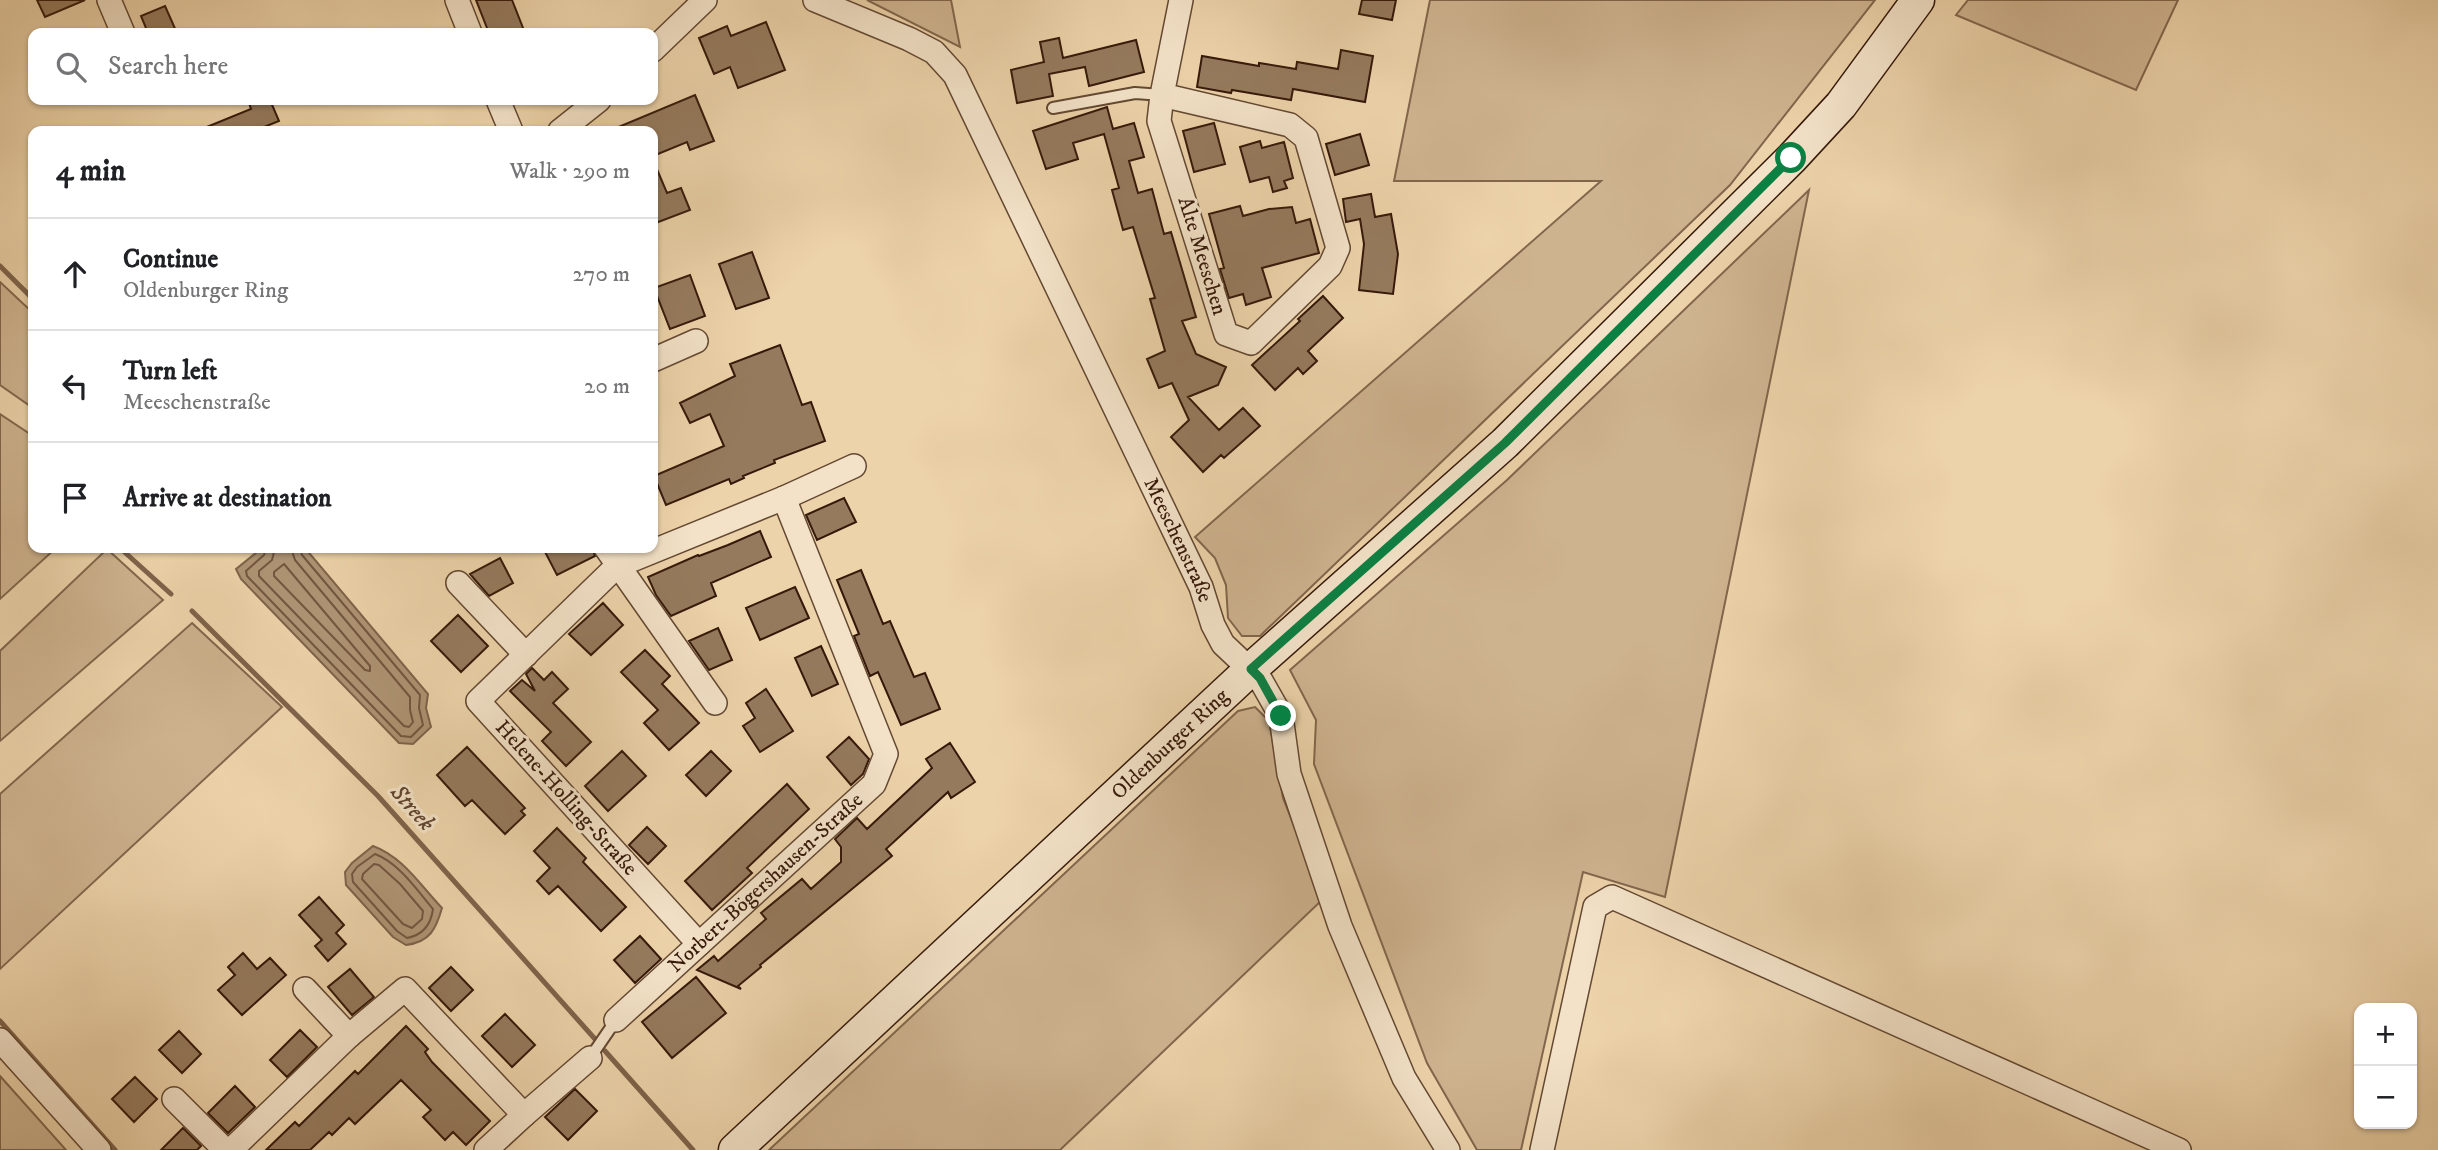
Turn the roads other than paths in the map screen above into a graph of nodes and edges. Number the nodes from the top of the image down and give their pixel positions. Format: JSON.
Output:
{"nodes":[{"id":1,"x":109,"y":0,"type":"edge"},
{"id":2,"x":457,"y":0,"type":"edge"},
{"id":3,"x":705,"y":0,"type":"edge"},
{"id":4,"x":815,"y":0,"type":"edge"},
{"id":5,"x":1181,"y":0,"type":"edge"},
{"id":6,"x":1918,"y":0,"type":"edge"},
{"id":7,"x":121,"y":28,"type":"edge"},
{"id":8,"x":468,"y":28,"type":"edge"},
{"id":9,"x":658,"y":45,"type":"edge"},
{"id":10,"x":1162,"y":95,"type":"junction"},
{"id":11,"x":500,"y":105,"type":"edge"},
{"id":12,"x":592,"y":105,"type":"edge"},
{"id":13,"x":1054,"y":108,"type":"dead end"},
{"id":14,"x":509,"y":126,"type":"edge"},
{"id":15,"x":566,"y":126,"type":"edge"},
{"id":16,"x":696,"y":341,"type":"dead end"},
{"id":17,"x":658,"y":358,"type":"edge"},
{"id":18,"x":854,"y":466,"type":"dead end"},
{"id":19,"x":784,"y":498,"type":"junction"},
{"id":20,"x":658,"y":541,"type":"edge"},
{"id":21,"x":611,"y":557,"type":"edge"},
{"id":22,"x":458,"y":583,"type":"dead end"},
{"id":23,"x":526,"y":655,"type":"junction"},
{"id":24,"x":1251,"y":669,"type":"junction"},
{"id":25,"x":715,"y":703,"type":"dead end"},
{"id":26,"x":699,"y":944,"type":"junction"},
{"id":27,"x":305,"y":989,"type":"dead end"},
{"id":28,"x":617,"y":1020,"type":"joint"},
{"id":29,"x":349,"y":1036,"type":"junction"},
{"id":30,"x":0,"y":1041,"type":"edge"},
{"id":31,"x":590,"y":1058,"type":"joint"},
{"id":32,"x":174,"y":1099,"type":"dead end"},
{"id":33,"x":524,"y":1115,"type":"junction"},
{"id":34,"x":99,"y":1150,"type":"edge"},
{"id":35,"x":225,"y":1150,"type":"edge"},
{"id":36,"x":231,"y":1150,"type":"edge"},
{"id":37,"x":486,"y":1150,"type":"edge"},
{"id":38,"x":735,"y":1150,"type":"edge"},
{"id":39,"x":1448,"y":1150,"type":"edge"},
{"id":40,"x":1542,"y":1150,"type":"edge"},
{"id":41,"x":2179,"y":1150,"type":"edge"}],
"edges":[{"from":1,"to":7,"type":"street"},
{"from":2,"to":8,"type":"street"},
{"from":3,"to":9,"type":"street"},
{"from":4,"to":24,"type":"street","name":"Meeschenstraße"},
{"from":5,"to":10,"type":"street","name":"Alte Meeschen"},
{"from":6,"to":24,"type":"main road","name":"Oldenburger Ring"},
{"from":10,"to":10,"type":"street","name":"Alte Meeschen"},
{"from":10,"to":13,"type":"lane"},
{"from":11,"to":14,"type":"street"},
{"from":12,"to":15,"type":"street"},
{"from":16,"to":17,"type":"street"},
{"from":18,"to":19,"type":"street"},
{"from":19,"to":20,"type":"street"},
{"from":19,"to":26,"type":"street","name":"Norbert-Bögershausen-Straße"},
{"from":21,"to":23,"type":"street","name":"Helene-Holling-Straße"},
{"from":21,"to":25,"type":"street"},
{"from":22,"to":23,"type":"street"},
{"from":23,"to":26,"type":"street","name":"Helene-Holling-Straße"},
{"from":24,"to":38,"type":"main road","name":"Oldenburger Ring"},
{"from":24,"to":39,"type":"street","name":"Meeschenstraße"},
{"from":26,"to":28,"type":"street","name":"Norbert-Bögershausen-Straße"},
{"from":27,"to":29,"type":"street"},
{"from":28,"to":31,"type":"lane"},
{"from":29,"to":33,"type":"street"},
{"from":29,"to":36,"type":"street"},
{"from":30,"to":34,"type":"street"},
{"from":31,"to":33,"type":"street"},
{"from":32,"to":35,"type":"street"},
{"from":33,"to":37,"type":"street"},
{"from":40,"to":41,"type":"street"}]}
